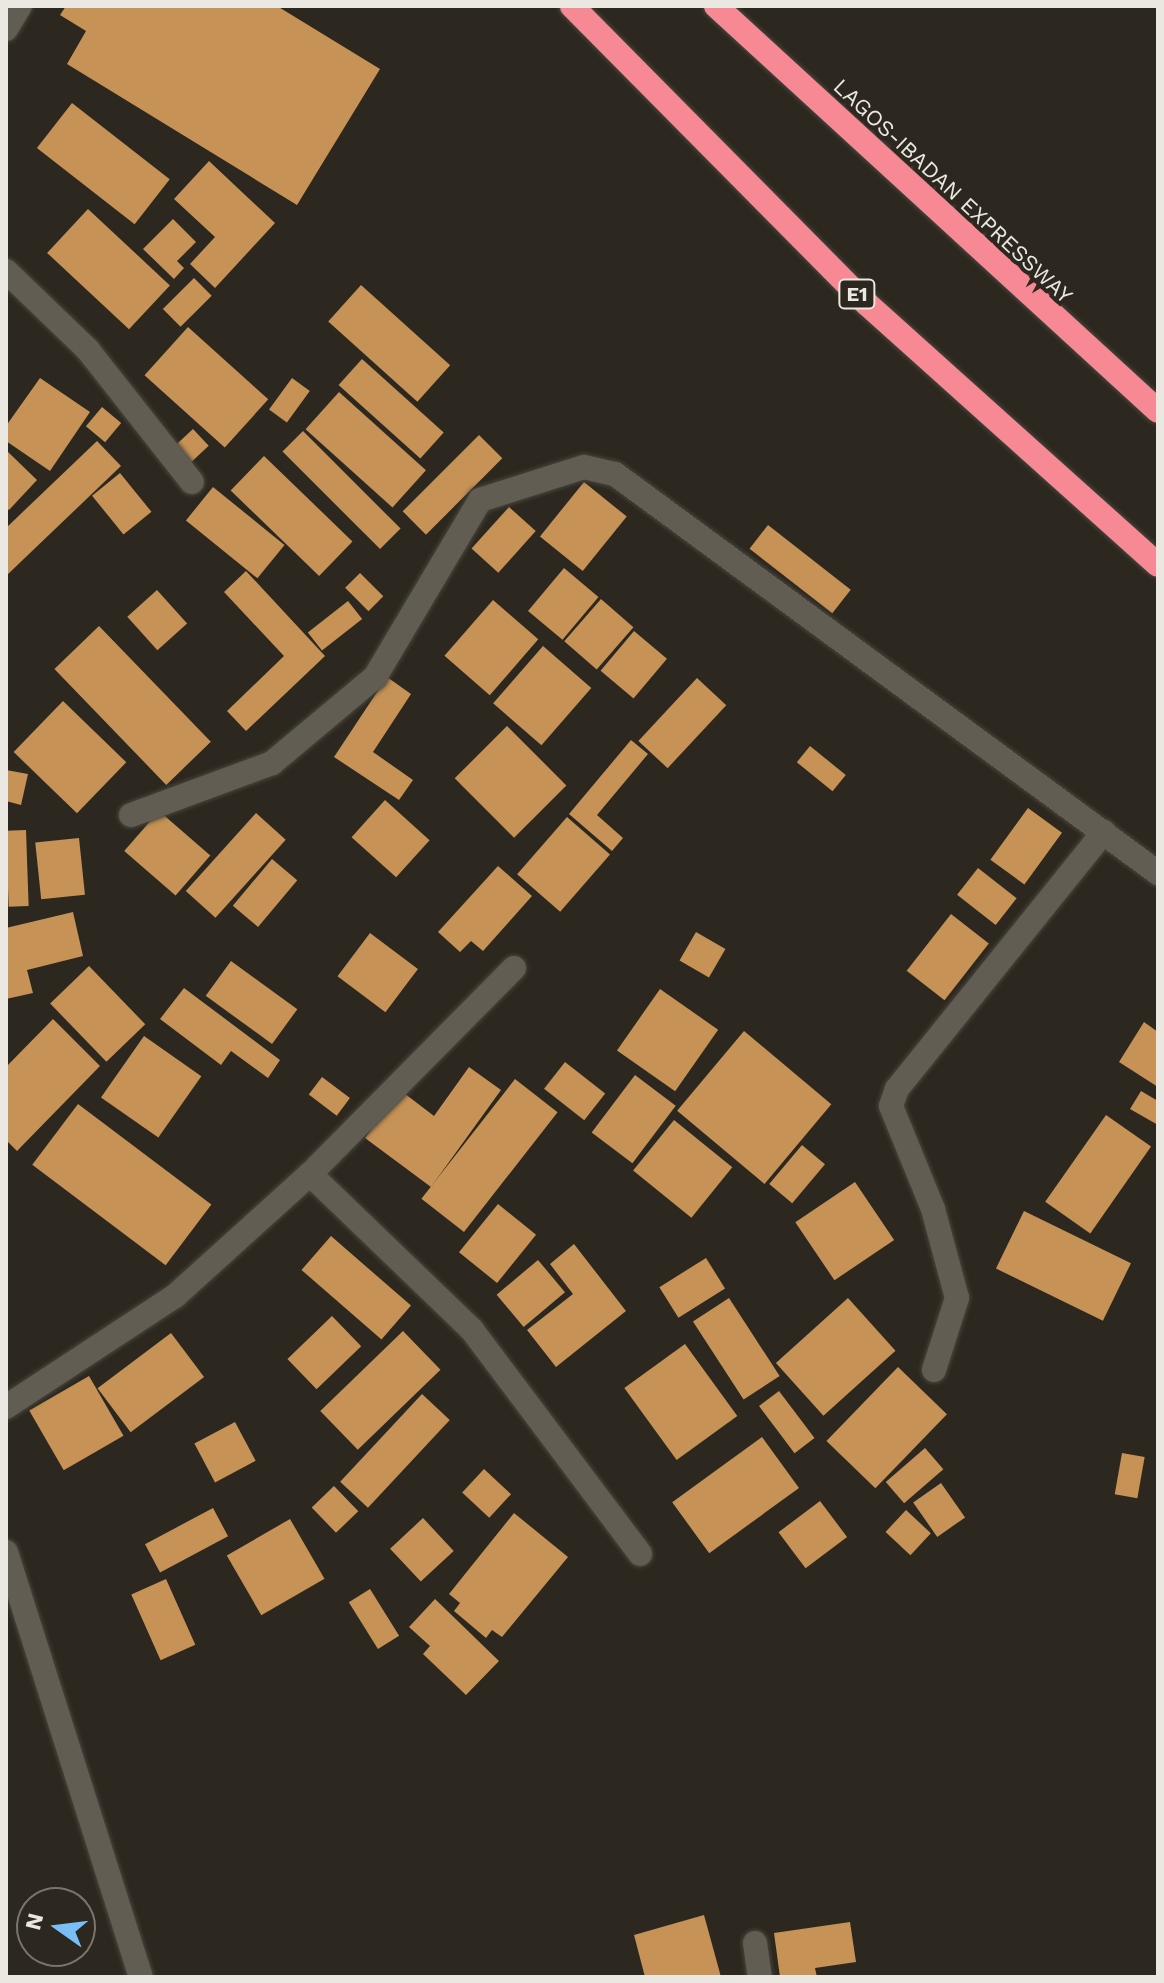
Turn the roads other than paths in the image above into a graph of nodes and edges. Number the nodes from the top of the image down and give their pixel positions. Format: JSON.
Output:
{"nodes":[{"id":1,"x":20,"y":6,"type":"edge"},
{"id":2,"x":572,"y":6,"type":"edge"},
{"id":3,"x":716,"y":6,"type":"edge"},
{"id":4,"x":6,"y":29,"type":"edge"},
{"id":5,"x":6,"y":271,"type":"edge"},
{"id":6,"x":1158,"y":411,"type":"edge"},
{"id":7,"x":192,"y":482,"type":"dead end"},
{"id":8,"x":1158,"y":565,"type":"edge"},
{"id":9,"x":131,"y":815,"type":"dead end"},
{"id":10,"x":1104,"y":832,"type":"junction"},
{"id":11,"x":1158,"y":873,"type":"edge"},
{"id":12,"x":514,"y":968,"type":"dead end"},
{"id":13,"x":310,"y":1174,"type":"junction"},
{"id":14,"x":934,"y":1370,"type":"dead end"},
{"id":15,"x":6,"y":1407,"type":"edge"},
{"id":16,"x":6,"y":1552,"type":"edge"},
{"id":17,"x":640,"y":1554,"type":"dead end"},
{"id":18,"x":755,"y":1943,"type":"dead end"},
{"id":19,"x":140,"y":1977,"type":"edge"},
{"id":20,"x":760,"y":1977,"type":"edge"}],
"edges":[{"from":1,"to":4,"type":"street"},
{"from":2,"to":8,"type":"highway","number":"E1"},
{"from":3,"to":6,"type":"highway","name":"LAGOS-IBADAN EXPRESSWAY"},
{"from":5,"to":7,"type":"street"},
{"from":9,"to":10,"type":"street"},
{"from":10,"to":11,"type":"street"},
{"from":10,"to":14,"type":"street"},
{"from":12,"to":13,"type":"street"},
{"from":13,"to":15,"type":"street"},
{"from":13,"to":17,"type":"street"},
{"from":16,"to":19,"type":"street"},
{"from":18,"to":20,"type":"street"}]}
